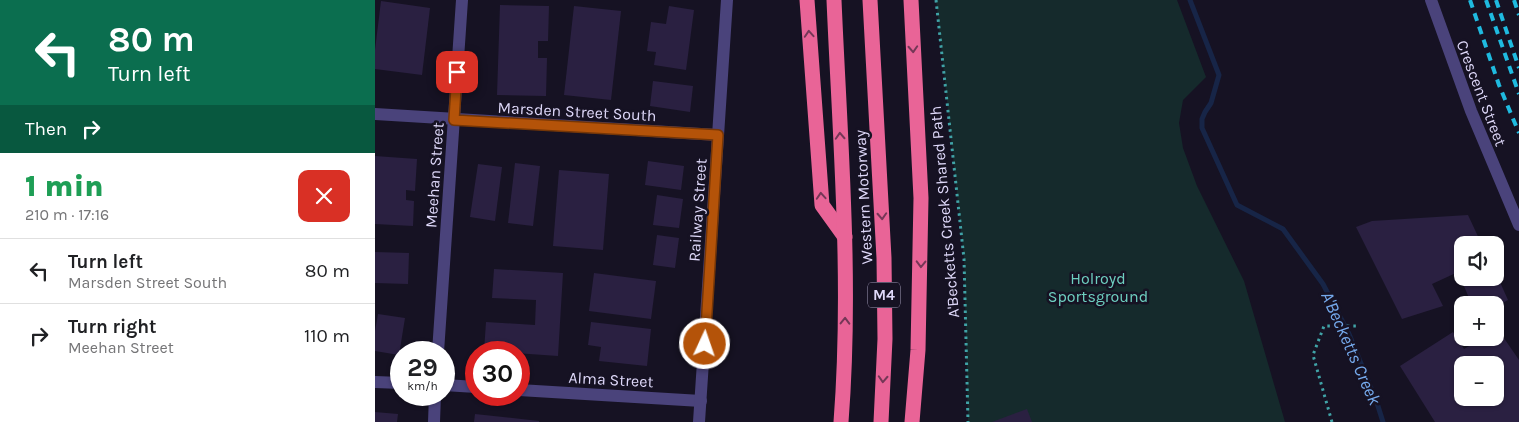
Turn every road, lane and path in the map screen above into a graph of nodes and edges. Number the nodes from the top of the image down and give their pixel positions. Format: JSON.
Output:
{"nodes":[{"id":1,"x":461,"y":0,"type":"edge"},
{"id":2,"x":727,"y":0,"type":"edge"},
{"id":3,"x":807,"y":0,"type":"edge"},
{"id":4,"x":834,"y":0,"type":"edge"},
{"id":5,"x":870,"y":0,"type":"edge"},
{"id":6,"x":911,"y":0,"type":"edge"},
{"id":7,"x":936,"y":0,"type":"edge"},
{"id":8,"x":1431,"y":0,"type":"edge"},
{"id":9,"x":375,"y":114,"type":"edge"},
{"id":10,"x":454,"y":120,"type":"junction"},
{"id":11,"x":718,"y":135,"type":"junction"},
{"id":12,"x":1519,"y":225,"type":"edge"},
{"id":13,"x":845,"y":237,"type":"junction"},
{"id":14,"x":1356,"y":326,"type":"dead end"},
{"id":15,"x":439,"y":341,"type":"edge"},
{"id":16,"x":375,"y":382,"type":"edge"},
{"id":17,"x":390,"y":383,"type":"edge"},
{"id":18,"x":530,"y":391,"type":"edge"},
{"id":19,"x":701,"y":400,"type":"junction"},
{"id":20,"x":435,"y":406,"type":"edge"},
{"id":21,"x":434,"y":422,"type":"edge"},
{"id":22,"x":699,"y":422,"type":"edge"},
{"id":23,"x":841,"y":422,"type":"edge"},
{"id":24,"x":881,"y":422,"type":"edge"},
{"id":25,"x":912,"y":422,"type":"edge"},
{"id":26,"x":968,"y":422,"type":"edge"},
{"id":27,"x":1332,"y":422,"type":"edge"}],
"edges":[{"from":1,"to":10,"type":"street","name":"Meehan Street"},
{"from":2,"to":11,"type":"street","name":"Railway Street"},
{"from":13,"to":3,"type":"highway","one_way":true},
{"from":13,"to":4,"type":"highway","name":"Western Motorway","number":"M4","one_way":true},
{"from":5,"to":24,"type":"highway","name":"Western Motorway","number":"M4","one_way":true},
{"from":6,"to":25,"type":"highway","one_way":true},
{"from":7,"to":26,"type":"path","name":"A'Becketts Creek Shared Path"},
{"from":8,"to":12,"type":"street","name":"Crescent Street"},
{"from":9,"to":10,"type":"street","name":"Marsden Street South"},
{"from":10,"to":11,"type":"street","name":"Marsden Street South"},
{"from":10,"to":15,"type":"street","name":"Meehan Street"},
{"from":11,"to":19,"type":"street","name":"Railway Street"},
{"from":23,"to":13,"type":"highway","name":"Western Motorway","number":"M4","one_way":true},
{"from":14,"to":27,"type":"path"},
{"from":16,"to":17,"type":"street"},
{"from":18,"to":19,"type":"street","name":"Alma Street"},
{"from":19,"to":22,"type":"street","name":"Railway Street"},
{"from":20,"to":21,"type":"street"}]}
